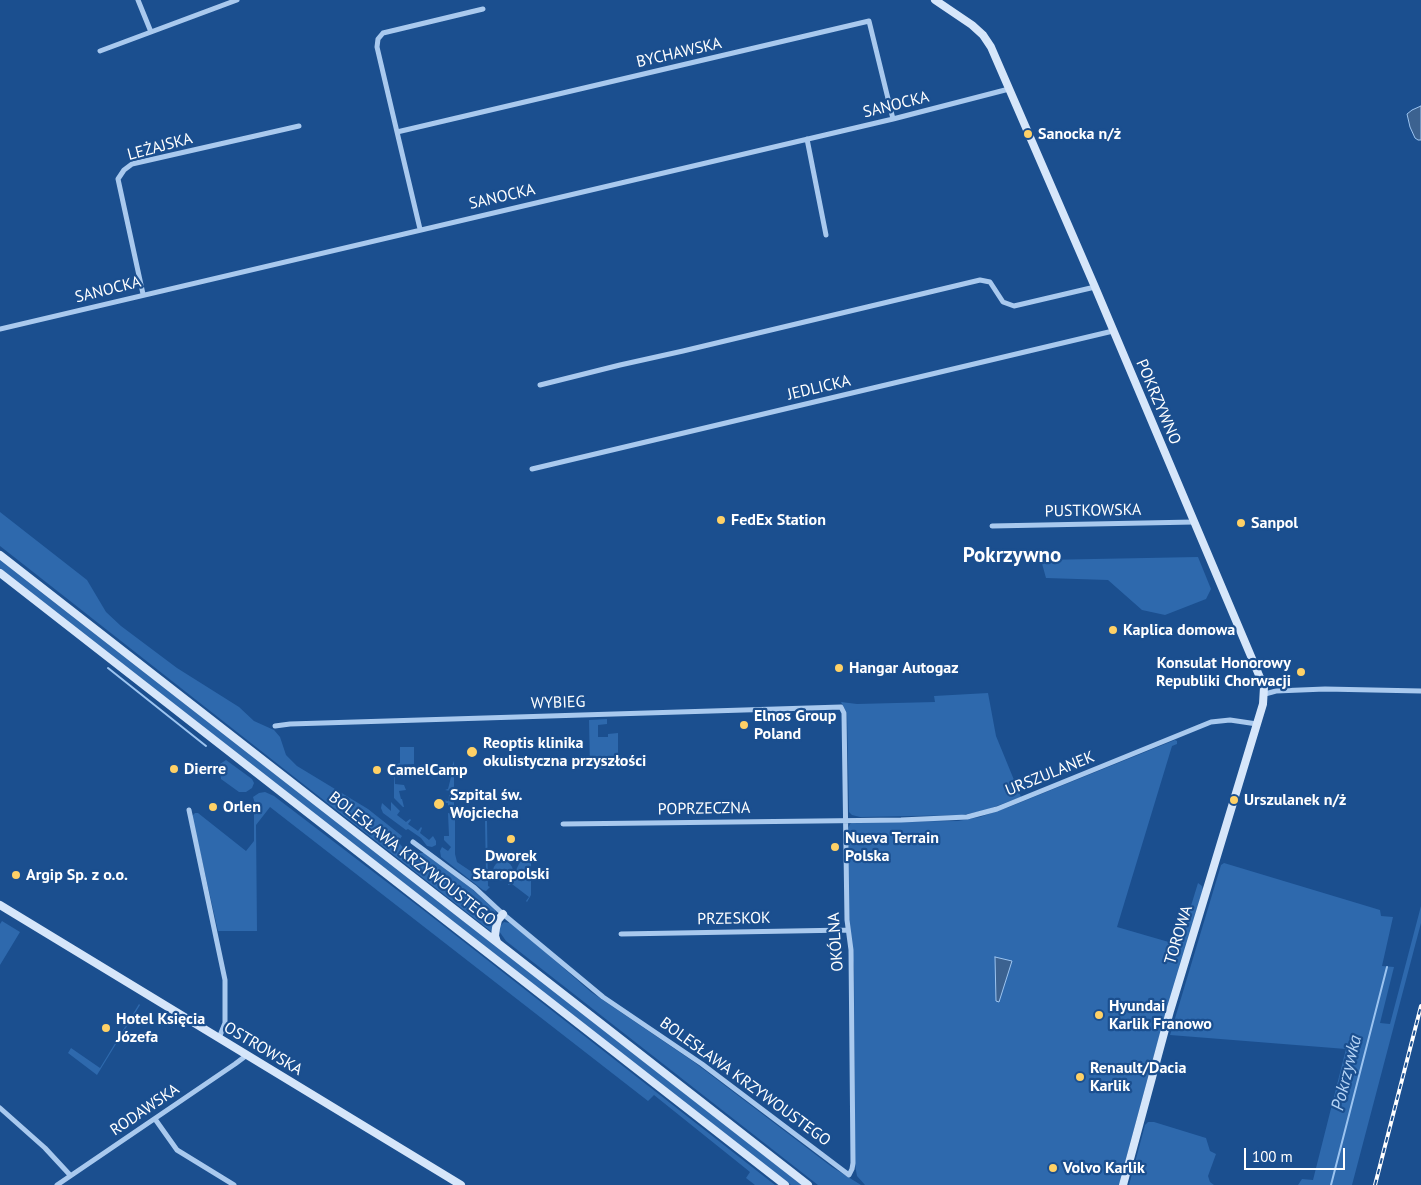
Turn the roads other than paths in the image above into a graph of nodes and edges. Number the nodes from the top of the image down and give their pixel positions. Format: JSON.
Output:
{"nodes":[{"id":1,"x":138,"y":0,"type":"edge"},
{"id":2,"x":237,"y":0,"type":"edge"},
{"id":3,"x":935,"y":0,"type":"edge"},
{"id":4,"x":483,"y":9,"type":"dead end"},
{"id":5,"x":150,"y":32,"type":"junction"},
{"id":6,"x":100,"y":51,"type":"dead end"},
{"id":7,"x":1010,"y":89,"type":"junction"},
{"id":8,"x":893,"y":119,"type":"junction"},
{"id":9,"x":299,"y":126,"type":"dead end"},
{"id":10,"x":397,"y":132,"type":"junction"},
{"id":11,"x":807,"y":139,"type":"junction"},
{"id":12,"x":420,"y":229,"type":"junction"},
{"id":13,"x":826,"y":235,"type":"dead end"},
{"id":14,"x":1095,"y":287,"type":"junction"},
{"id":15,"x":143,"y":294,"type":"junction"},
{"id":16,"x":0,"y":328,"type":"edge"},
{"id":17,"x":1113,"y":331,"type":"junction"},
{"id":18,"x":540,"y":386,"type":"dead end"},
{"id":19,"x":532,"y":469,"type":"dead end"},
{"id":20,"x":1194,"y":522,"type":"junction"},
{"id":21,"x":992,"y":526,"type":"dead end"},
{"id":22,"x":0,"y":555,"type":"edge"},
{"id":23,"x":0,"y":573,"type":"edge"},
{"id":24,"x":1421,"y":691,"type":"edge"},
{"id":25,"x":1265,"y":694,"type":"junction"},
{"id":26,"x":841,"y":707,"type":"joint"},
{"id":27,"x":1257,"y":724,"type":"junction"},
{"id":28,"x":275,"y":726,"type":"dead end"},
{"id":29,"x":189,"y":810,"type":"dead end"},
{"id":30,"x":846,"y":820,"type":"junction"},
{"id":31,"x":563,"y":824,"type":"dead end"},
{"id":32,"x":413,"y":842,"type":"dead end"},
{"id":33,"x":0,"y":905,"type":"edge"},
{"id":34,"x":503,"y":914,"type":"junction"},
{"id":35,"x":848,"y":930,"type":"junction"},
{"id":36,"x":621,"y":934,"type":"dead end"},
{"id":37,"x":498,"y":944,"type":"junction"},
{"id":38,"x":220,"y":1038,"type":"junction"},
{"id":39,"x":247,"y":1055,"type":"junction"},
{"id":40,"x":0,"y":1108,"type":"edge"},
{"id":41,"x":154,"y":1119,"type":"junction"},
{"id":42,"x":849,"y":1175,"type":"joint"},
{"id":43,"x":70,"y":1176,"type":"junction"},
{"id":44,"x":56,"y":1185,"type":"edge"},
{"id":45,"x":234,"y":1185,"type":"edge"},
{"id":46,"x":461,"y":1185,"type":"edge"},
{"id":47,"x":785,"y":1185,"type":"edge"},
{"id":48,"x":808,"y":1185,"type":"edge"},
{"id":49,"x":1123,"y":1185,"type":"edge"}],
"edges":[{"from":1,"to":5,"type":"street"},
{"from":2,"to":5,"type":"street"},
{"from":3,"to":7,"type":"main road","name":"POKRZYWNO"},
{"from":4,"to":10,"type":"street"},
{"from":5,"to":6,"type":"street"},
{"from":7,"to":8,"type":"street","name":"SANOCKA"},
{"from":7,"to":14,"type":"main road","name":"POKRZYWNO"},
{"from":8,"to":10,"type":"street","name":"BYCHAWSKA"},
{"from":8,"to":11,"type":"street","name":"SANOCKA"},
{"from":9,"to":15,"type":"street","name":"LEŻAJSKA"},
{"from":10,"to":12,"type":"street"},
{"from":11,"to":12,"type":"street","name":"SANOCKA"},
{"from":11,"to":13,"type":"street"},
{"from":12,"to":15,"type":"street","name":"SANOCKA"},
{"from":14,"to":17,"type":"main road","name":"POKRZYWNO"},
{"from":14,"to":18,"type":"street"},
{"from":15,"to":16,"type":"street","name":"SANOCKA"},
{"from":17,"to":19,"type":"street","name":"JEDLICKA"},
{"from":17,"to":20,"type":"main road","name":"POKRZYWNO"},
{"from":20,"to":21,"type":"street","name":"PUSTKOWSKA"},
{"from":20,"to":25,"type":"main road","name":"POKRZYWNO"},
{"from":22,"to":37,"type":"main road","name":"BOLESŁAWA KRZYWOUSTEGO"},
{"from":23,"to":47,"type":"main road","name":"BOLESŁAWA KRZYWOUSTEGO"},
{"from":24,"to":25,"type":"street"},
{"from":25,"to":27,"type":"main road","name":"TOROWA"},
{"from":26,"to":28,"type":"street","name":"WYBIEG"},
{"from":26,"to":30,"type":"street","name":"OKÓLNA"},
{"from":27,"to":30,"type":"street","name":"URSZULANEK"},
{"from":27,"to":49,"type":"main road","name":"TOROWA"},
{"from":29,"to":38,"type":"street"},
{"from":30,"to":31,"type":"street","name":"POPRZECZNA"},
{"from":30,"to":35,"type":"street","name":"OKÓLNA"},
{"from":32,"to":34,"type":"street","name":"BOLESŁAWA KRZYWOUSTEGO"},
{"from":33,"to":38,"type":"main road","name":"OSTROWSKA"},
{"from":34,"to":37,"type":"main road"},
{"from":34,"to":42,"type":"street","name":"BOLESŁAWA KRZYWOUSTEGO"},
{"from":35,"to":36,"type":"street","name":"PRZESKOK"},
{"from":35,"to":42,"type":"street","name":"OKÓLNA"},
{"from":37,"to":48,"type":"main road","name":"BOLESŁAWA KRZYWOUSTEGO"},
{"from":38,"to":39,"type":"main road","name":"OSTROWSKA"},
{"from":39,"to":41,"type":"street","name":"RODAWSKA"},
{"from":39,"to":46,"type":"main road","name":"OSTROWSKA"},
{"from":40,"to":43,"type":"street"},
{"from":41,"to":43,"type":"street","name":"RODAWSKA"},
{"from":41,"to":45,"type":"street"},
{"from":43,"to":44,"type":"street","name":"RODAWSKA"}]}
